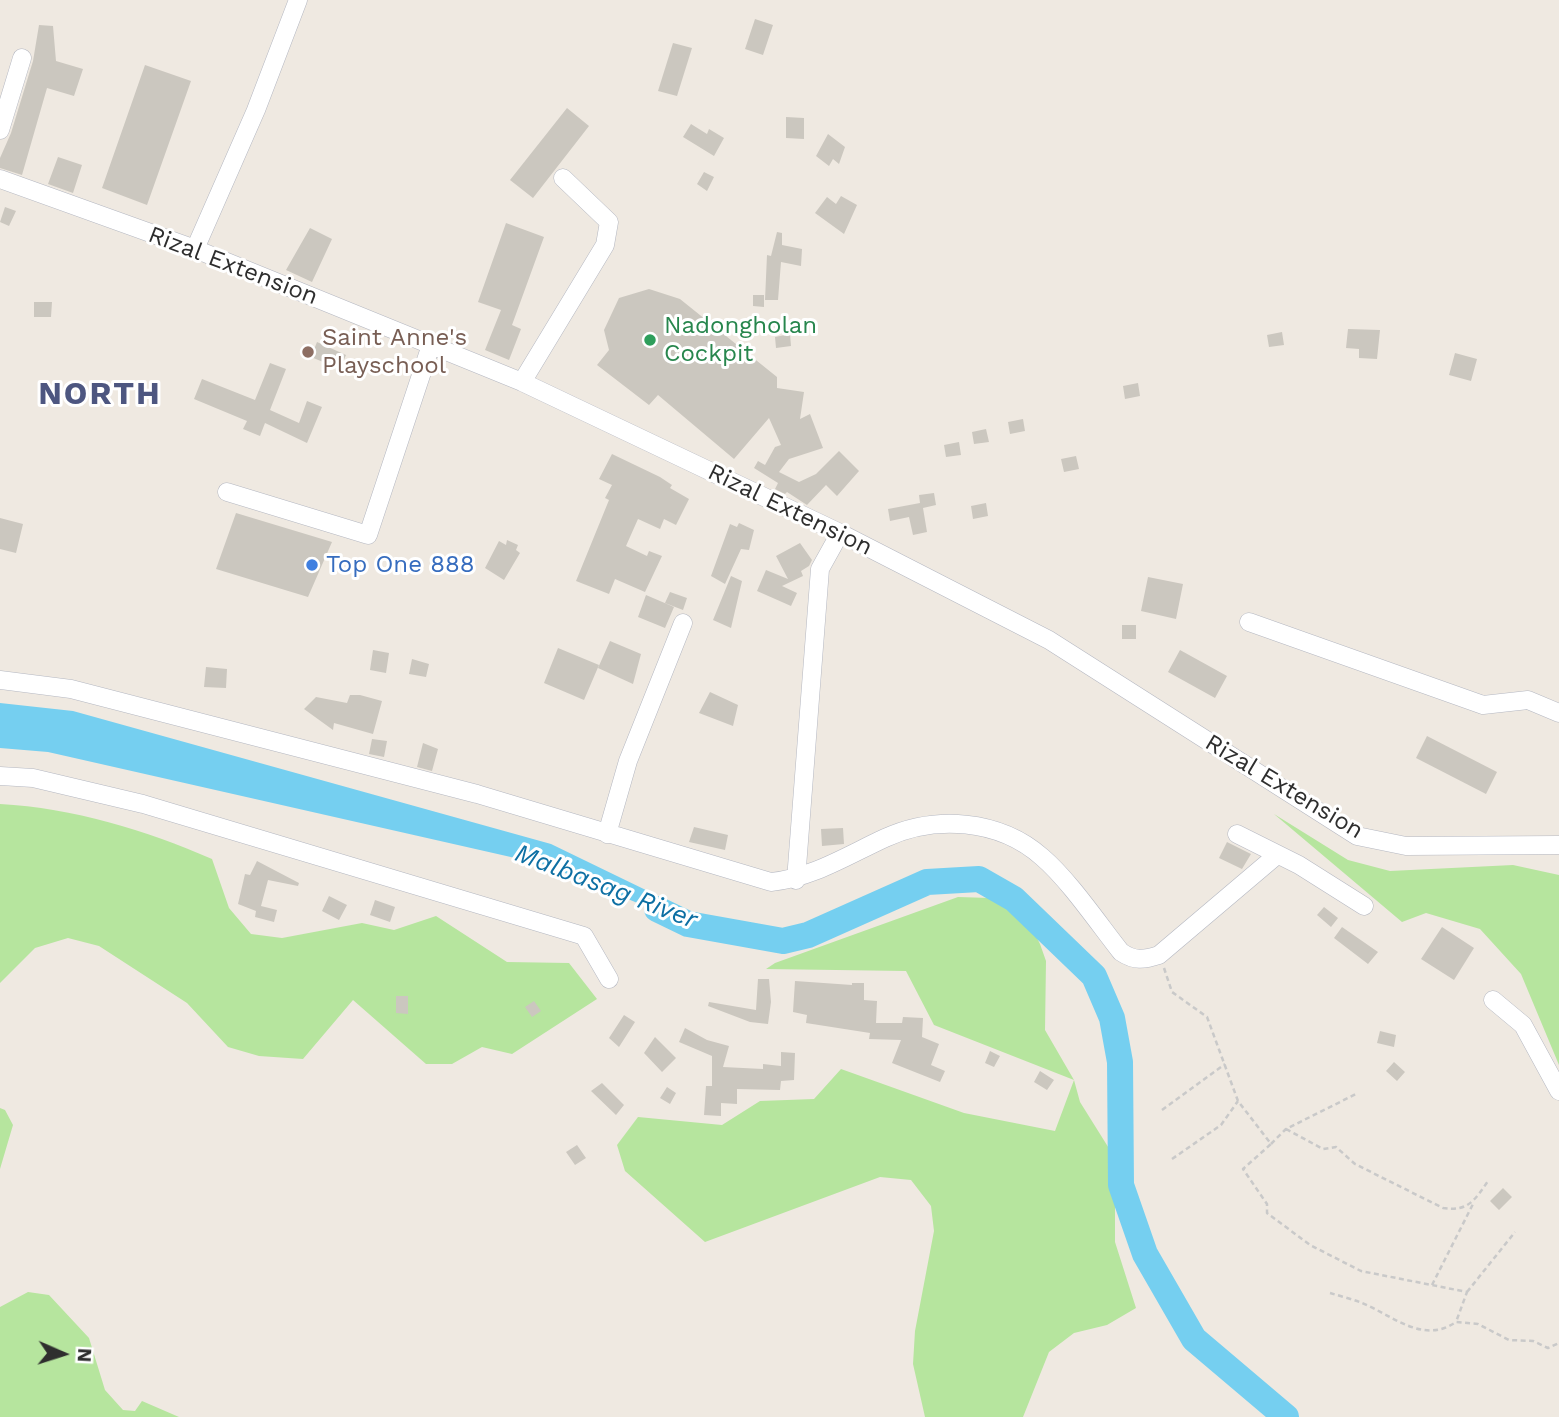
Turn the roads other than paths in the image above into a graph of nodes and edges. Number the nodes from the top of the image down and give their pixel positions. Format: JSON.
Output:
{"nodes":[{"id":1,"x":298,"y":0,"type":"edge"},
{"id":2,"x":22,"y":58,"type":"dead end"},
{"id":3,"x":0,"y":130,"type":"edge"},
{"id":4,"x":563,"y":178,"type":"dead end"},
{"id":5,"x":0,"y":179,"type":"edge"},
{"id":6,"x":195,"y":249,"type":"junction"},
{"id":7,"x":431,"y":345,"type":"junction"},
{"id":8,"x":522,"y":382,"type":"junction"},
{"id":9,"x":227,"y":492,"type":"dead end"},
{"id":10,"x":841,"y":533,"type":"junction"},
{"id":11,"x":1249,"y":622,"type":"dead end"},
{"id":12,"x":683,"y":623,"type":"dead end"},
{"id":13,"x":0,"y":680,"type":"edge"},
{"id":14,"x":1559,"y":713,"type":"edge"},
{"id":15,"x":0,"y":776,"type":"edge"},
{"id":16,"x":607,"y":834,"type":"junction"},
{"id":17,"x":1237,"y":834,"type":"dead end"},
{"id":18,"x":1559,"y":845,"type":"edge"},
{"id":19,"x":1277,"y":855,"type":"junction"},
{"id":20,"x":796,"y":880,"type":"junction"},
{"id":21,"x":1364,"y":906,"type":"dead end"},
{"id":22,"x":609,"y":979,"type":"dead end"},
{"id":23,"x":1493,"y":1000,"type":"dead end"},
{"id":24,"x":1559,"y":1091,"type":"edge"}],
"edges":[{"from":1,"to":6,"type":"street"},
{"from":2,"to":3,"type":"street"},
{"from":4,"to":8,"type":"street"},
{"from":5,"to":6,"type":"street","name":"Rizal Extension"},
{"from":6,"to":7,"type":"street","name":"Rizal Extension"},
{"from":7,"to":8,"type":"street","name":"Rizal Extension"},
{"from":7,"to":9,"type":"street"},
{"from":8,"to":10,"type":"street","name":"Rizal Extension"},
{"from":10,"to":18,"type":"street","name":"Rizal Extension"},
{"from":10,"to":20,"type":"street"},
{"from":11,"to":14,"type":"street"},
{"from":12,"to":16,"type":"street"},
{"from":13,"to":16,"type":"street"},
{"from":15,"to":22,"type":"street"},
{"from":16,"to":20,"type":"street"},
{"from":17,"to":19,"type":"street"},
{"from":19,"to":20,"type":"street"},
{"from":19,"to":21,"type":"street"},
{"from":23,"to":24,"type":"street"}]}
